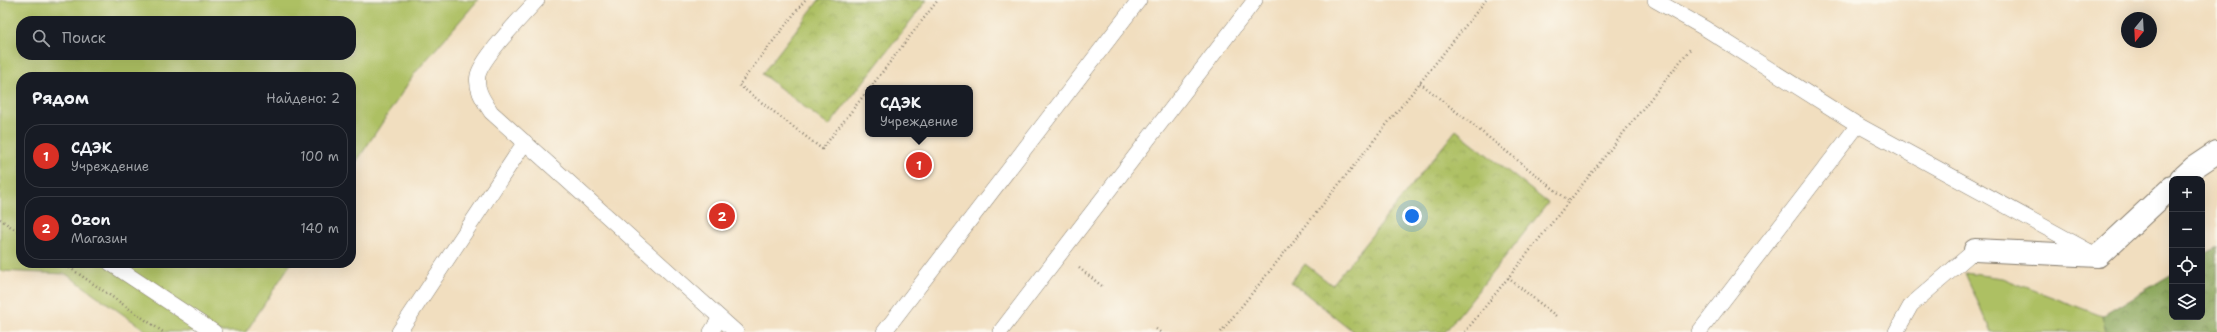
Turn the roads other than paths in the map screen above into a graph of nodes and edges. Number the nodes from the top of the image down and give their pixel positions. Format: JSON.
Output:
{"nodes":[{"id":1,"x":537,"y":0,"type":"edge"},
{"id":2,"x":1139,"y":0,"type":"edge"},
{"id":3,"x":1255,"y":0,"type":"edge"},
{"id":4,"x":1655,"y":0,"type":"edge"},
{"id":5,"x":1858,"y":125,"type":"junction"},
{"id":6,"x":524,"y":142,"type":"junction"},
{"id":7,"x":2217,"y":152,"type":"edge"},
{"id":8,"x":2184,"y":176,"type":"edge"},
{"id":9,"x":2169,"y":190,"type":"edge"},
{"id":10,"x":1975,"y":250,"type":"joint"},
{"id":11,"x":2098,"y":256,"type":"junction"},
{"id":12,"x":118,"y":268,"type":"edge"},
{"id":13,"x":720,"y":318,"type":"junction"},
{"id":14,"x":214,"y":332,"type":"edge"},
{"id":15,"x":399,"y":332,"type":"edge"},
{"id":16,"x":711,"y":332,"type":"edge"},
{"id":17,"x":736,"y":332,"type":"edge"},
{"id":18,"x":884,"y":332,"type":"edge"},
{"id":19,"x":1000,"y":332,"type":"edge"},
{"id":20,"x":1699,"y":332,"type":"edge"},
{"id":21,"x":1896,"y":332,"type":"edge"}],
"edges":[{"from":1,"to":6,"type":"lane"},
{"from":2,"to":18,"type":"lane"},
{"from":3,"to":19,"type":"lane"},
{"from":4,"to":5,"type":"lane"},
{"from":5,"to":11,"type":"lane"},
{"from":5,"to":20,"type":"lane"},
{"from":6,"to":13,"type":"lane"},
{"from":6,"to":15,"type":"lane"},
{"from":7,"to":8,"type":"street"},
{"from":9,"to":11,"type":"street"},
{"from":10,"to":11,"type":"street"},
{"from":10,"to":21,"type":"lane"},
{"from":12,"to":14,"type":"lane"},
{"from":13,"to":16,"type":"lane"},
{"from":13,"to":17,"type":"lane"}]}
